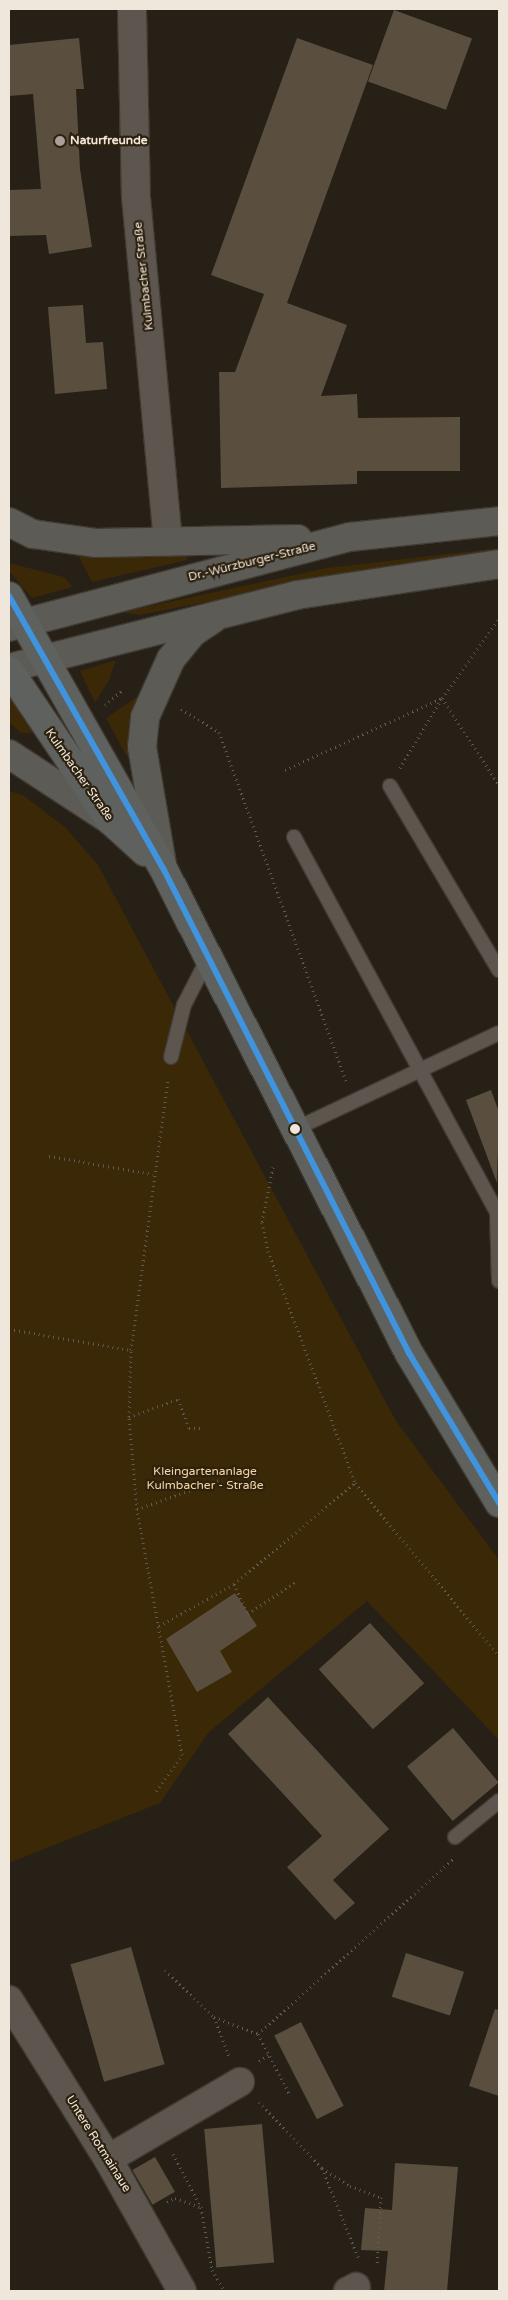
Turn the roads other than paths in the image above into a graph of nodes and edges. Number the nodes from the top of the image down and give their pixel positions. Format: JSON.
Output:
{"nodes":[{"id":1,"x":132,"y":9,"type":"edge"},
{"id":2,"x":9,"y":522,"type":"edge"},
{"id":3,"x":499,"y":522,"type":"edge"},
{"id":4,"x":350,"y":537,"type":"junction"},
{"id":5,"x":168,"y":542,"type":"junction"},
{"id":6,"x":499,"y":564,"type":"edge"},
{"id":7,"x":9,"y":596,"type":"edge"},
{"id":8,"x":222,"y":614,"type":"junction"},
{"id":9,"x":17,"y":624,"type":"edge"},
{"id":10,"x":47,"y":658,"type":"junction"},
{"id":11,"x":9,"y":669,"type":"edge"},
{"id":12,"x":9,"y":754,"type":"edge"},
{"id":13,"x":390,"y":786,"type":"road end"},
{"id":14,"x":111,"y":822,"type":"junction"},
{"id":15,"x":294,"y":837,"type":"dead end"},
{"id":16,"x":163,"y":868,"type":"junction"},
{"id":17,"x":208,"y":958,"type":"junction"},
{"id":18,"x":499,"y":970,"type":"edge"},
{"id":19,"x":499,"y":1033,"type":"edge"},
{"id":20,"x":171,"y":1057,"type":"road end"},
{"id":21,"x":421,"y":1070,"type":"junction"},
{"id":22,"x":295,"y":1129,"type":"junction"},
{"id":23,"x":497,"y":1264,"type":"edge"},
{"id":24,"x":499,"y":1280,"type":"edge"},
{"id":25,"x":499,"y":1503,"type":"edge"},
{"id":26,"x":499,"y":1801,"type":"edge"},
{"id":27,"x":455,"y":1837,"type":"dead end"},
{"id":28,"x":9,"y":2000,"type":"edge"},
{"id":29,"x":240,"y":2082,"type":"road end"},
{"id":30,"x":108,"y":2159,"type":"junction"},
{"id":31,"x":182,"y":2291,"type":"edge"}],
"edges":[{"from":1,"to":5,"type":"street","name":"Kulmbacher Straße"},
{"from":2,"to":5,"type":"main road"},
{"from":3,"to":4,"type":"main road","name":"Dr.-Würzburger-Straße"},
{"from":4,"to":5,"type":"main road"},
{"from":4,"to":9,"type":"main road","name":"Dr.-Würzburger-Straße"},
{"from":6,"to":8,"type":"main road"},
{"from":7,"to":9,"type":"main road","name":"Kulmbacher Straße"},
{"from":8,"to":10,"type":"main road"},
{"from":8,"to":16,"type":"main road"},
{"from":9,"to":10,"type":"main road","name":"Kulmbacher Straße"},
{"from":10,"to":11,"type":"main road"},
{"from":10,"to":16,"type":"main road","name":"Kulmbacher Straße"},
{"from":11,"to":14,"type":"main road","name":"Kulmbacher Straße"},
{"from":12,"to":14,"type":"main road"},
{"from":13,"to":18,"type":"lane"},
{"from":14,"to":16,"type":"main road","name":"Kulmbacher Straße"},
{"from":15,"to":21,"type":"lane"},
{"from":16,"to":17,"type":"main road","name":"Kulmbacher Straße"},
{"from":17,"to":20,"type":"lane"},
{"from":17,"to":22,"type":"main road","name":"Kulmbacher Straße"},
{"from":19,"to":21,"type":"lane"},
{"from":21,"to":22,"type":"lane"},
{"from":21,"to":23,"type":"lane"},
{"from":22,"to":25,"type":"main road","name":"Kulmbacher Straße"},
{"from":23,"to":24,"type":"lane"},
{"from":26,"to":27,"type":"lane"},
{"from":28,"to":30,"type":"street","name":"Untere Rotmainaue"},
{"from":29,"to":30,"type":"street"},
{"from":30,"to":31,"type":"street","name":"Untere Rotmainaue"}]}
